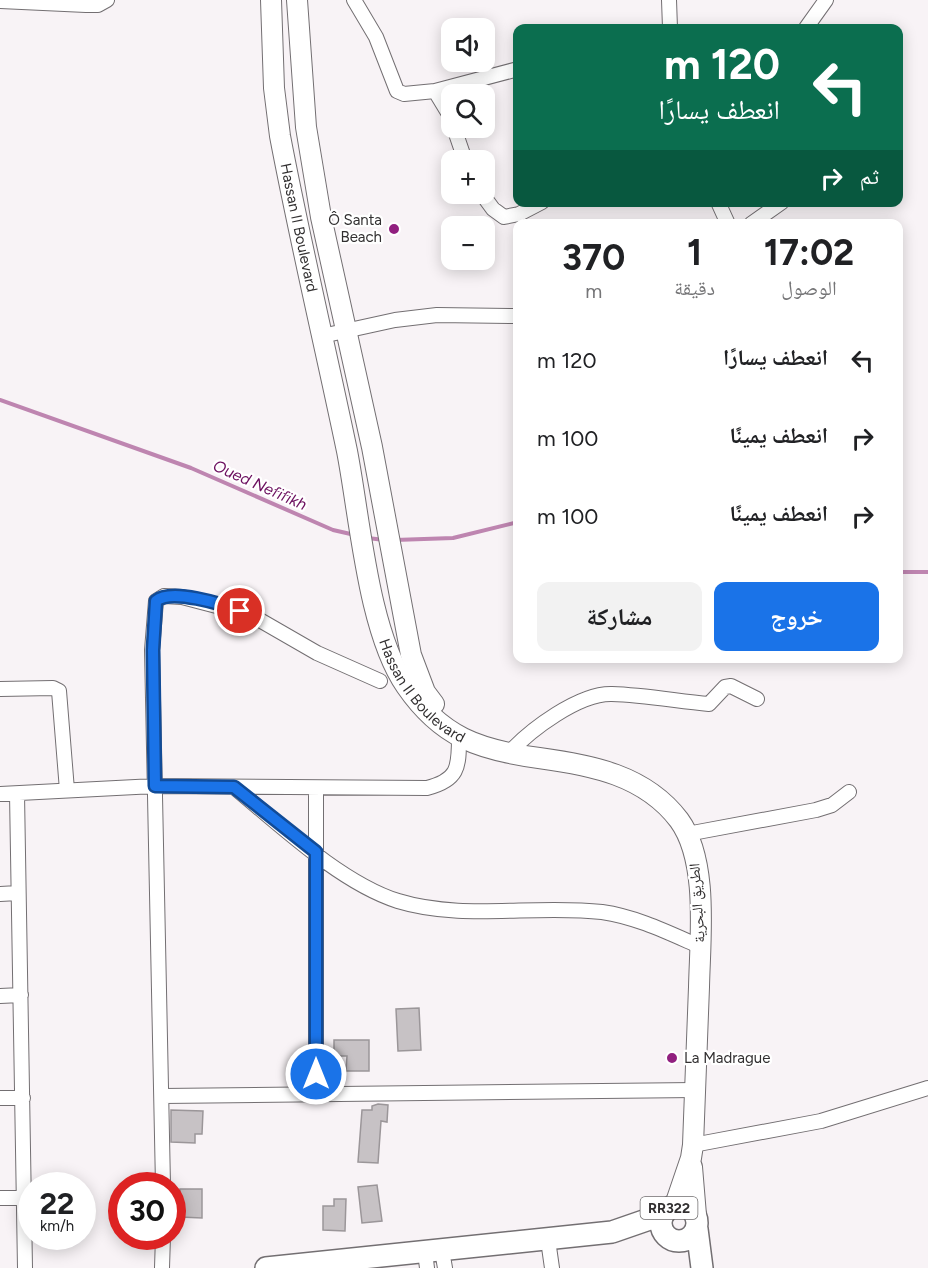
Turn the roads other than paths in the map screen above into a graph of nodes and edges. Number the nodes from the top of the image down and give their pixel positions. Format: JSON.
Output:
{"nodes":[{"id":1,"x":107,"y":0,"type":"edge"},
{"id":2,"x":297,"y":0,"type":"edge"},
{"id":3,"x":354,"y":0,"type":"edge"},
{"id":4,"x":669,"y":0,"type":"edge"},
{"id":5,"x":826,"y":0,"type":"edge"},
{"id":6,"x":0,"y":1,"type":"edge"},
{"id":7,"x":267,"y":2,"type":"edge"},
{"id":8,"x":670,"y":24,"type":"edge"},
{"id":9,"x":809,"y":24,"type":"edge"},
{"id":10,"x":513,"y":70,"type":"edge"},
{"id":11,"x":435,"y":91,"type":"junction"},
{"id":12,"x":441,"y":101,"type":"edge"},
{"id":13,"x":489,"y":204,"type":"edge"},
{"id":14,"x":532,"y":207,"type":"edge"},
{"id":15,"x":775,"y":207,"type":"edge"},
{"id":16,"x":758,"y":219,"type":"edge"},
{"id":17,"x":513,"y":316,"type":"edge"},
{"id":18,"x":346,"y":331,"type":"junction"},
{"id":19,"x":322,"y":336,"type":"junction"},
{"id":20,"x":380,"y":681,"type":"dead end"},
{"id":21,"x":0,"y":688,"type":"edge"},
{"id":22,"x":757,"y":699,"type":"dead end"},
{"id":23,"x":459,"y":738,"type":"junction"},
{"id":24,"x":509,"y":753,"type":"junction"},
{"id":25,"x":155,"y":786,"type":"junction"},
{"id":26,"x":234,"y":787,"type":"junction"},
{"id":27,"x":316,"y":789,"type":"junction"},
{"id":28,"x":67,"y":790,"type":"junction"},
{"id":29,"x":849,"y":792,"type":"dead end"},
{"id":30,"x":0,"y":794,"type":"edge"},
{"id":31,"x":17,"y":794,"type":"junction"},
{"id":32,"x":687,"y":834,"type":"junction"},
{"id":33,"x":316,"y":852,"type":"junction"},
{"id":34,"x":18,"y":893,"type":"junction"},
{"id":35,"x":0,"y":894,"type":"edge"},
{"id":36,"x":701,"y":947,"type":"junction"},
{"id":37,"x":21,"y":995,"type":"junction"},
{"id":38,"x":0,"y":996,"type":"edge"},
{"id":39,"x":928,"y":1088,"type":"edge"},
{"id":40,"x":695,"y":1090,"type":"junction"},
{"id":41,"x":316,"y":1094,"type":"junction"},
{"id":42,"x":163,"y":1096,"type":"junction"},
{"id":43,"x":0,"y":1098,"type":"edge"},
{"id":44,"x":23,"y":1098,"type":"junction"},
{"id":45,"x":692,"y":1151,"type":"junction"},
{"id":46,"x":24,"y":1172,"type":"edge"},
{"id":47,"x":163,"y":1172,"type":"edge"},
{"id":48,"x":0,"y":1198,"type":"edge"},
{"id":49,"x":18,"y":1198,"type":"edge"},
{"id":50,"x":669,"y":1210,"type":"junction"},
{"id":51,"x":696,"y":1222,"type":"junction"},
{"id":52,"x":619,"y":1231,"type":"junction"},
{"id":53,"x":669,"y":1238,"type":"junction"},
{"id":54,"x":548,"y":1240,"type":"junction"},
{"id":55,"x":25,"y":1250,"type":"edge"},
{"id":56,"x":163,"y":1250,"type":"edge"},
{"id":57,"x":435,"y":1260,"type":"edge"},
{"id":58,"x":373,"y":1263,"type":"edge"},
{"id":59,"x":25,"y":1268,"type":"edge"},
{"id":60,"x":162,"y":1268,"type":"edge"},
{"id":61,"x":266,"y":1268,"type":"edge"},
{"id":62,"x":552,"y":1268,"type":"edge"},
{"id":63,"x":695,"y":1268,"type":"edge"},
{"id":64,"x":702,"y":1268,"type":"edge"}],
"edges":[{"from":1,"to":6,"type":"street"},
{"from":2,"to":18,"type":"main road","name":"Hassan II Boulevard"},
{"from":3,"to":11,"type":"street"},
{"from":4,"to":8,"type":"street"},
{"from":5,"to":9,"type":"street"},
{"from":7,"to":19,"type":"main road","name":"Hassan II Boulevard","number":"RR322"},
{"from":10,"to":11,"type":"street"},
{"from":11,"to":12,"type":"street"},
{"from":13,"to":14,"type":"street"},
{"from":15,"to":16,"type":"street"},
{"from":17,"to":18,"type":"street"},
{"from":18,"to":19,"type":"street"},
{"from":18,"to":23,"type":"main road","name":"Hassan II Boulevard"},
{"from":19,"to":23,"type":"main road","name":"Hassan II Boulevard","number":"RR322"},
{"from":20,"to":25,"type":"street"},
{"from":21,"to":28,"type":"street"},
{"from":22,"to":24,"type":"street"},
{"from":23,"to":24,"type":"main road","name":"الطريق البحرية","number":"RR322"},
{"from":23,"to":27,"type":"street"},
{"from":24,"to":32,"type":"main road","name":"الطريق البحرية","number":"RR322"},
{"from":25,"to":26,"type":"street"},
{"from":25,"to":28,"type":"street"},
{"from":25,"to":42,"type":"street"},
{"from":26,"to":27,"type":"street"},
{"from":26,"to":33,"type":"street"},
{"from":27,"to":33,"type":"street"},
{"from":28,"to":31,"type":"street"},
{"from":29,"to":32,"type":"street"},
{"from":30,"to":31,"type":"street"},
{"from":31,"to":34,"type":"street"},
{"from":32,"to":36,"type":"main road","name":"الطريق البحرية","number":"RR322"},
{"from":33,"to":36,"type":"street"},
{"from":33,"to":41,"type":"street"},
{"from":34,"to":35,"type":"street"},
{"from":34,"to":37,"type":"street"},
{"from":36,"to":40,"type":"main road","name":"الطريق البحرية","number":"RR322"},
{"from":37,"to":38,"type":"street"},
{"from":37,"to":44,"type":"street"},
{"from":39,"to":45,"type":"street"},
{"from":40,"to":41,"type":"street"},
{"from":40,"to":45,"type":"main road","name":"الطريق البحرية","number":"RR322"},
{"from":41,"to":42,"type":"street"},
{"from":42,"to":47,"type":"street"},
{"from":43,"to":44,"type":"street"},
{"from":44,"to":46,"type":"street"},
{"from":45,"to":50,"type":"main road","number":"RR322"},
{"from":45,"to":51,"type":"main road","number":"RR322"},
{"from":48,"to":49,"type":"street"},
{"from":50,"to":51,"type":"main road","number":"RR322"},
{"from":50,"to":52,"type":"main road"},
{"from":50,"to":53,"type":"main road","number":"RR322"},
{"from":51,"to":53,"type":"main road","number":"RR322"},
{"from":51,"to":64,"type":"main road","number":"RR322"},
{"from":52,"to":53,"type":"main road"},
{"from":52,"to":54,"type":"main road"},
{"from":53,"to":63,"type":"main road","number":"RR322"},
{"from":54,"to":57,"type":"main road"},
{"from":54,"to":62,"type":"street"},
{"from":55,"to":59,"type":"street"},
{"from":56,"to":60,"type":"street"},
{"from":57,"to":58,"type":"main road"},
{"from":58,"to":61,"type":"main road"}]}
